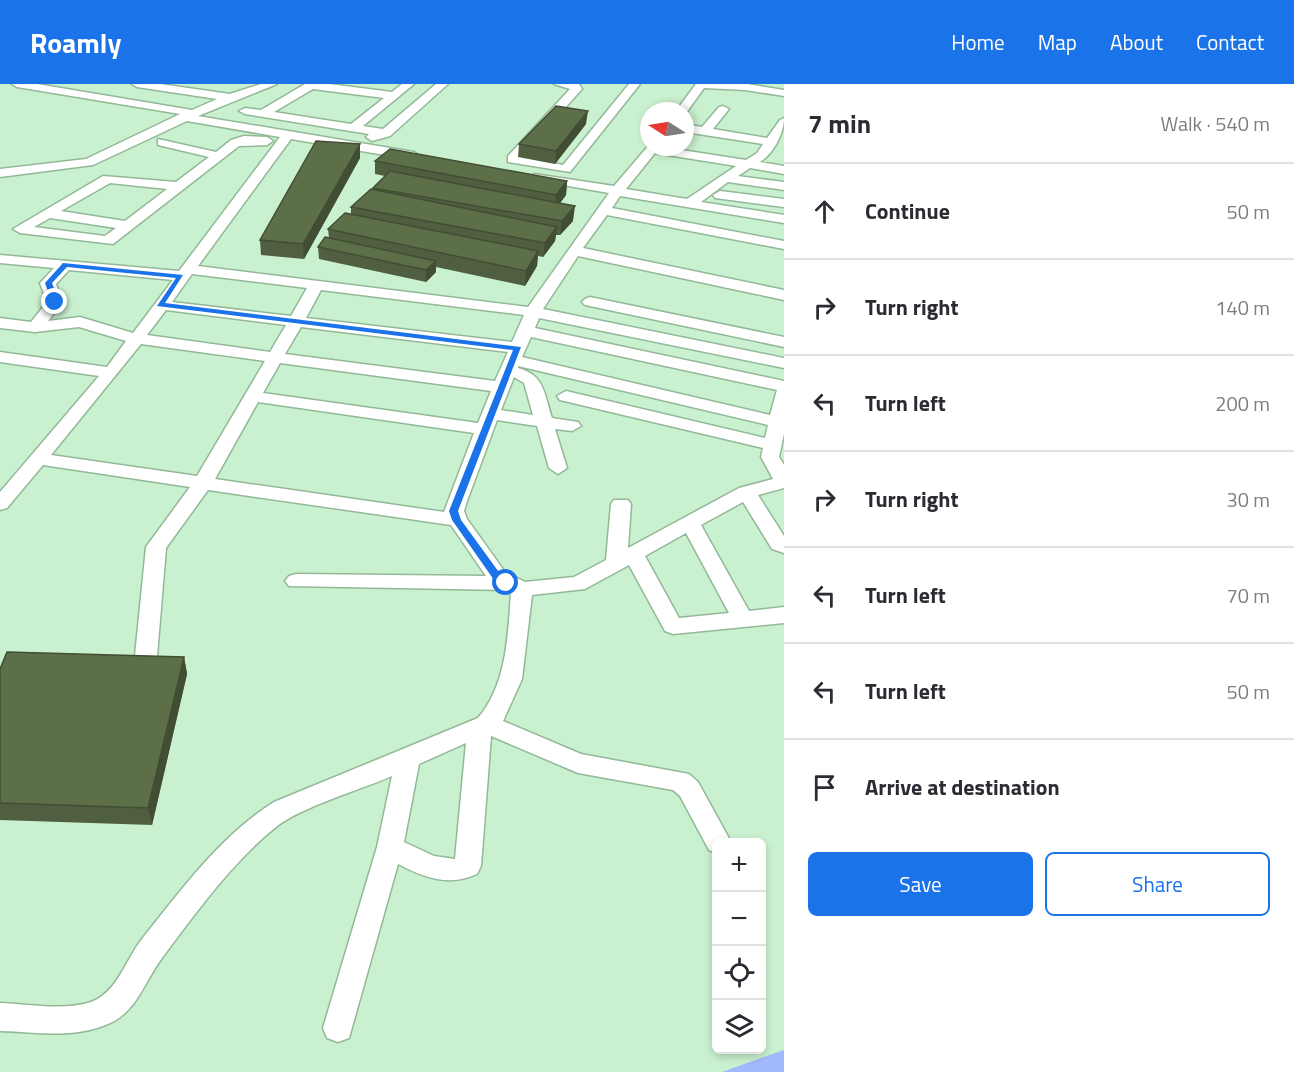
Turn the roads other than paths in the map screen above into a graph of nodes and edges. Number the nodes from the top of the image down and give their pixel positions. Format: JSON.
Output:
{"nodes":[{"id":1,"x":17,"y":84,"type":"edge"},
{"id":2,"x":80,"y":84,"type":"edge"},
{"id":3,"x":137,"y":84,"type":"edge"},
{"id":4,"x":207,"y":84,"type":"edge"},
{"id":5,"x":272,"y":84,"type":"edge"},
{"id":6,"x":409,"y":84,"type":"edge"},
{"id":7,"x":429,"y":84,"type":"edge"},
{"id":8,"x":443,"y":84,"type":"edge"},
{"id":9,"x":559,"y":84,"type":"edge"},
{"id":10,"x":635,"y":84,"type":"edge"},
{"id":11,"x":701,"y":85,"type":"edge"},
{"id":12,"x":58,"y":87,"type":"edge"},
{"id":13,"x":739,"y":87,"type":"junction"},
{"id":14,"x":237,"y":90,"type":"edge"},
{"id":15,"x":784,"y":93,"type":"edge"},
{"id":16,"x":394,"y":96,"type":"junction"},
{"id":17,"x":418,"y":99,"type":"junction"},
{"id":18,"x":689,"y":102,"type":"edge"},
{"id":19,"x":784,"y":102,"type":"edge"},
{"id":20,"x":723,"y":109,"type":"dead end"},
{"id":21,"x":210,"y":110,"type":"junction"},
{"id":22,"x":245,"y":111,"type":"dead end"},
{"id":23,"x":263,"y":114,"type":"junction"},
{"id":24,"x":188,"y":115,"type":"junction"},
{"id":25,"x":550,"y":116,"type":"junction"},
{"id":26,"x":571,"y":120,"type":"edge"},
{"id":27,"x":784,"y":122,"type":"edge"},
{"id":28,"x":354,"y":127,"type":"junction"},
{"id":29,"x":694,"y":130,"type":"edge"},
{"id":30,"x":705,"y":132,"type":"junction"},
{"id":31,"x":371,"y":135,"type":"junction"},
{"id":32,"x":285,"y":138,"type":"junction"},
{"id":33,"x":776,"y":138,"type":"edge"},
{"id":34,"x":162,"y":142,"type":"dead end"},
{"id":35,"x":360,"y":147,"type":"junction"},
{"id":36,"x":694,"y":155,"type":"edge"},
{"id":37,"x":219,"y":156,"type":"junction"},
{"id":38,"x":646,"y":156,"type":"edge"},
{"id":39,"x":430,"y":159,"type":"edge"},
{"id":40,"x":746,"y":164,"type":"junction"},
{"id":41,"x":32,"y":170,"type":"junction"},
{"id":42,"x":784,"y":170,"type":"edge"},
{"id":43,"x":0,"y":173,"type":"edge"},
{"id":44,"x":523,"y":175,"type":"edge"},
{"id":45,"x":725,"y":178,"type":"junction"},
{"id":46,"x":7,"y":186,"type":"dead end"},
{"id":47,"x":179,"y":186,"type":"junction"},
{"id":48,"x":784,"y":186,"type":"edge"},
{"id":49,"x":617,"y":191,"type":"junction"},
{"id":50,"x":704,"y":193,"type":"junction"},
{"id":51,"x":784,"y":203,"type":"edge"},
{"id":52,"x":687,"y":204,"type":"junction"},
{"id":53,"x":603,"y":210,"type":"junction"},
{"id":54,"x":47,"y":213,"type":"junction"},
{"id":55,"x":784,"y":219,"type":"edge"},
{"id":56,"x":660,"y":222,"type":"junction"},
{"id":57,"x":128,"y":226,"type":"junction"},
{"id":58,"x":784,"y":238,"type":"edge"},
{"id":59,"x":784,"y":245,"type":"edge"},
{"id":60,"x":575,"y":252,"type":"junction"},
{"id":61,"x":0,"y":259,"type":"edge"},
{"id":62,"x":65,"y":265,"type":"junction"},
{"id":63,"x":183,"y":272,"type":"junction"},
{"id":64,"x":317,"y":284,"type":"junction"},
{"id":65,"x":784,"y":295,"type":"edge"},
{"id":66,"x":590,"y":302,"type":"dead end"},
{"id":67,"x":160,"y":305,"type":"junction"},
{"id":68,"x":534,"y":312,"type":"junction"},
{"id":69,"x":561,"y":318,"type":"junction"},
{"id":70,"x":295,"y":321,"type":"junction"},
{"id":71,"x":0,"y":323,"type":"edge"},
{"id":72,"x":34,"y":327,"type":"junction"},
{"id":73,"x":525,"y":331,"type":"junction"},
{"id":74,"x":553,"y":337,"type":"junction"},
{"id":75,"x":137,"y":339,"type":"junction"},
{"id":76,"x":784,"y":342,"type":"edge"},
{"id":77,"x":0,"y":357,"type":"edge"},
{"id":78,"x":275,"y":358,"type":"junction"},
{"id":79,"x":784,"y":363,"type":"edge"},
{"id":80,"x":510,"y":366,"type":"junction"},
{"id":81,"x":541,"y":366,"type":"junction"},
{"id":82,"x":111,"y":373,"type":"junction"},
{"id":83,"x":784,"y":386,"type":"edge"},
{"id":84,"x":784,"y":392,"type":"edge"},
{"id":85,"x":251,"y":396,"type":"junction"},
{"id":86,"x":566,"y":396,"type":"dead end"},
{"id":87,"x":487,"y":422,"type":"junction"},
{"id":88,"x":544,"y":422,"type":"junction"},
{"id":89,"x":777,"y":422,"type":"junction"},
{"id":90,"x":572,"y":426,"type":"dead end"},
{"id":91,"x":773,"y":445,"type":"junction"},
{"id":92,"x":38,"y":459,"type":"junction"},
{"id":93,"x":558,"y":468,"type":"dead end"},
{"id":94,"x":784,"y":482,"type":"edge"},
{"id":95,"x":203,"y":483,"type":"junction"},
{"id":96,"x":746,"y":492,"type":"junction"},
{"id":97,"x":0,"y":504,"type":"edge"},
{"id":98,"x":621,"y":504,"type":"dead end"},
{"id":99,"x":457,"y":520,"type":"junction"},
{"id":100,"x":690,"y":522,"type":"junction"},
{"id":101,"x":784,"y":546,"type":"edge"},
{"id":102,"x":625,"y":560,"type":"junction"},
{"id":103,"x":296,"y":581,"type":"dead end"},
{"id":104,"x":514,"y":586,"type":"junction"},
{"id":105,"x":784,"y":615,"type":"edge"},
{"id":106,"x":743,"y":619,"type":"junction"},
{"id":107,"x":146,"y":656,"type":"edge"},
{"id":108,"x":483,"y":725,"type":"junction"},
{"id":109,"x":408,"y":759,"type":"junction"},
{"id":110,"x":715,"y":838,"type":"edge"},
{"id":111,"x":390,"y":847,"type":"junction"},
{"id":112,"x":0,"y":1017,"type":"edge"},
{"id":113,"x":338,"y":1028,"type":"dead end"}],
"edges":[{"from":1,"to":12,"type":"street"},
{"from":2,"to":21,"type":"street"},
{"from":3,"to":14,"type":"street"},
{"from":4,"to":14,"type":"street"},
{"from":5,"to":14,"type":"street"},
{"from":6,"to":16,"type":"street"},
{"from":7,"to":17,"type":"street"},
{"from":8,"to":17,"type":"street"},
{"from":9,"to":25,"type":"street"},
{"from":10,"to":25,"type":"street"},
{"from":11,"to":13,"type":"street"},
{"from":11,"to":18,"type":"street"},
{"from":12,"to":24,"type":"street"},
{"from":13,"to":15,"type":"street"},
{"from":13,"to":19,"type":"street"},
{"from":14,"to":21,"type":"street"},
{"from":16,"to":23,"type":"street"},
{"from":16,"to":28,"type":"street"},
{"from":17,"to":31,"type":"street"},
{"from":17,"to":31,"type":"street"},
{"from":20,"to":30,"type":"street"},
{"from":21,"to":24,"type":"street"},
{"from":21,"to":31,"type":"street"},
{"from":22,"to":23,"type":"street"},
{"from":23,"to":28,"type":"street"},
{"from":24,"to":32,"type":"street"},
{"from":24,"to":41,"type":"street"},
{"from":25,"to":26,"type":"street"},
{"from":27,"to":33,"type":"street"},
{"from":28,"to":31,"type":"street"},
{"from":29,"to":30,"type":"street"},
{"from":30,"to":33,"type":"street"},
{"from":31,"to":35,"type":"street"},
{"from":32,"to":35,"type":"street"},
{"from":32,"to":37,"type":"street"},
{"from":32,"to":63,"type":"street"},
{"from":33,"to":40,"type":"street"},
{"from":34,"to":37,"type":"street"},
{"from":35,"to":39,"type":"street"},
{"from":36,"to":40,"type":"street"},
{"from":37,"to":47,"type":"street"},
{"from":38,"to":49,"type":"street"},
{"from":40,"to":42,"type":"street"},
{"from":40,"to":45,"type":"street"},
{"from":41,"to":43,"type":"street"},
{"from":41,"to":46,"type":"street"},
{"from":44,"to":49,"type":"street"},
{"from":45,"to":48,"type":"street"},
{"from":45,"to":50,"type":"street"},
{"from":47,"to":54,"type":"street"},
{"from":47,"to":57,"type":"street"},
{"from":49,"to":52,"type":"street"},
{"from":49,"to":53,"type":"street"},
{"from":50,"to":51,"type":"street"},
{"from":50,"to":52,"type":"street"},
{"from":52,"to":55,"type":"street"},
{"from":52,"to":56,"type":"street"},
{"from":53,"to":56,"type":"street"},
{"from":53,"to":60,"type":"street"},
{"from":54,"to":57,"type":"street"},
{"from":54,"to":57,"type":"street"},
{"from":56,"to":58,"type":"street"},
{"from":56,"to":59,"type":"street"},
{"from":60,"to":65,"type":"street"},
{"from":60,"to":68,"type":"street"},
{"from":61,"to":62,"type":"street"},
{"from":62,"to":63,"type":"street"},
{"from":62,"to":72,"type":"street"},
{"from":63,"to":64,"type":"street"},
{"from":63,"to":67,"type":"street"},
{"from":64,"to":68,"type":"street"},
{"from":64,"to":70,"type":"street"},
{"from":66,"to":76,"type":"street"},
{"from":67,"to":70,"type":"street"},
{"from":67,"to":75,"type":"street"},
{"from":68,"to":69,"type":"street"},
{"from":68,"to":73,"type":"street"},
{"from":69,"to":74,"type":"street"},
{"from":69,"to":79,"type":"street"},
{"from":70,"to":78,"type":"street"},
{"from":70,"to":80,"type":"street"},
{"from":71,"to":72,"type":"street"},
{"from":72,"to":75,"type":"street"},
{"from":73,"to":74,"type":"street"},
{"from":73,"to":80,"type":"street"},
{"from":74,"to":81,"type":"street"},
{"from":74,"to":83,"type":"street"},
{"from":75,"to":78,"type":"street"},
{"from":75,"to":82,"type":"street"},
{"from":77,"to":82,"type":"street"},
{"from":78,"to":80,"type":"street"},
{"from":78,"to":85,"type":"street"},
{"from":80,"to":81,"type":"street"},
{"from":80,"to":87,"type":"street"},
{"from":80,"to":88,"type":"street"},
{"from":81,"to":89,"type":"street"},
{"from":82,"to":92,"type":"street"},
{"from":84,"to":89,"type":"street"},
{"from":85,"to":87,"type":"street"},
{"from":85,"to":95,"type":"street"},
{"from":86,"to":91,"type":"street"},
{"from":87,"to":88,"type":"street"},
{"from":87,"to":99,"type":"street"},
{"from":88,"to":90,"type":"street"},
{"from":88,"to":93,"type":"street"},
{"from":89,"to":91,"type":"street"},
{"from":91,"to":94,"type":"street"},
{"from":92,"to":95,"type":"street"},
{"from":92,"to":97,"type":"street"},
{"from":94,"to":96,"type":"street"},
{"from":95,"to":99,"type":"street"},
{"from":95,"to":107,"type":"street"},
{"from":96,"to":100,"type":"street"},
{"from":96,"to":101,"type":"street"},
{"from":98,"to":102,"type":"street"},
{"from":99,"to":104,"type":"street"},
{"from":100,"to":102,"type":"street"},
{"from":100,"to":106,"type":"street"},
{"from":102,"to":104,"type":"street"},
{"from":102,"to":106,"type":"street"},
{"from":103,"to":104,"type":"street"},
{"from":104,"to":108,"type":"street"},
{"from":105,"to":106,"type":"street"},
{"from":108,"to":109,"type":"street"},
{"from":108,"to":110,"type":"street"},
{"from":108,"to":111,"type":"street"},
{"from":109,"to":111,"type":"street"},
{"from":109,"to":112,"type":"street"},
{"from":111,"to":113,"type":"street"}]}
